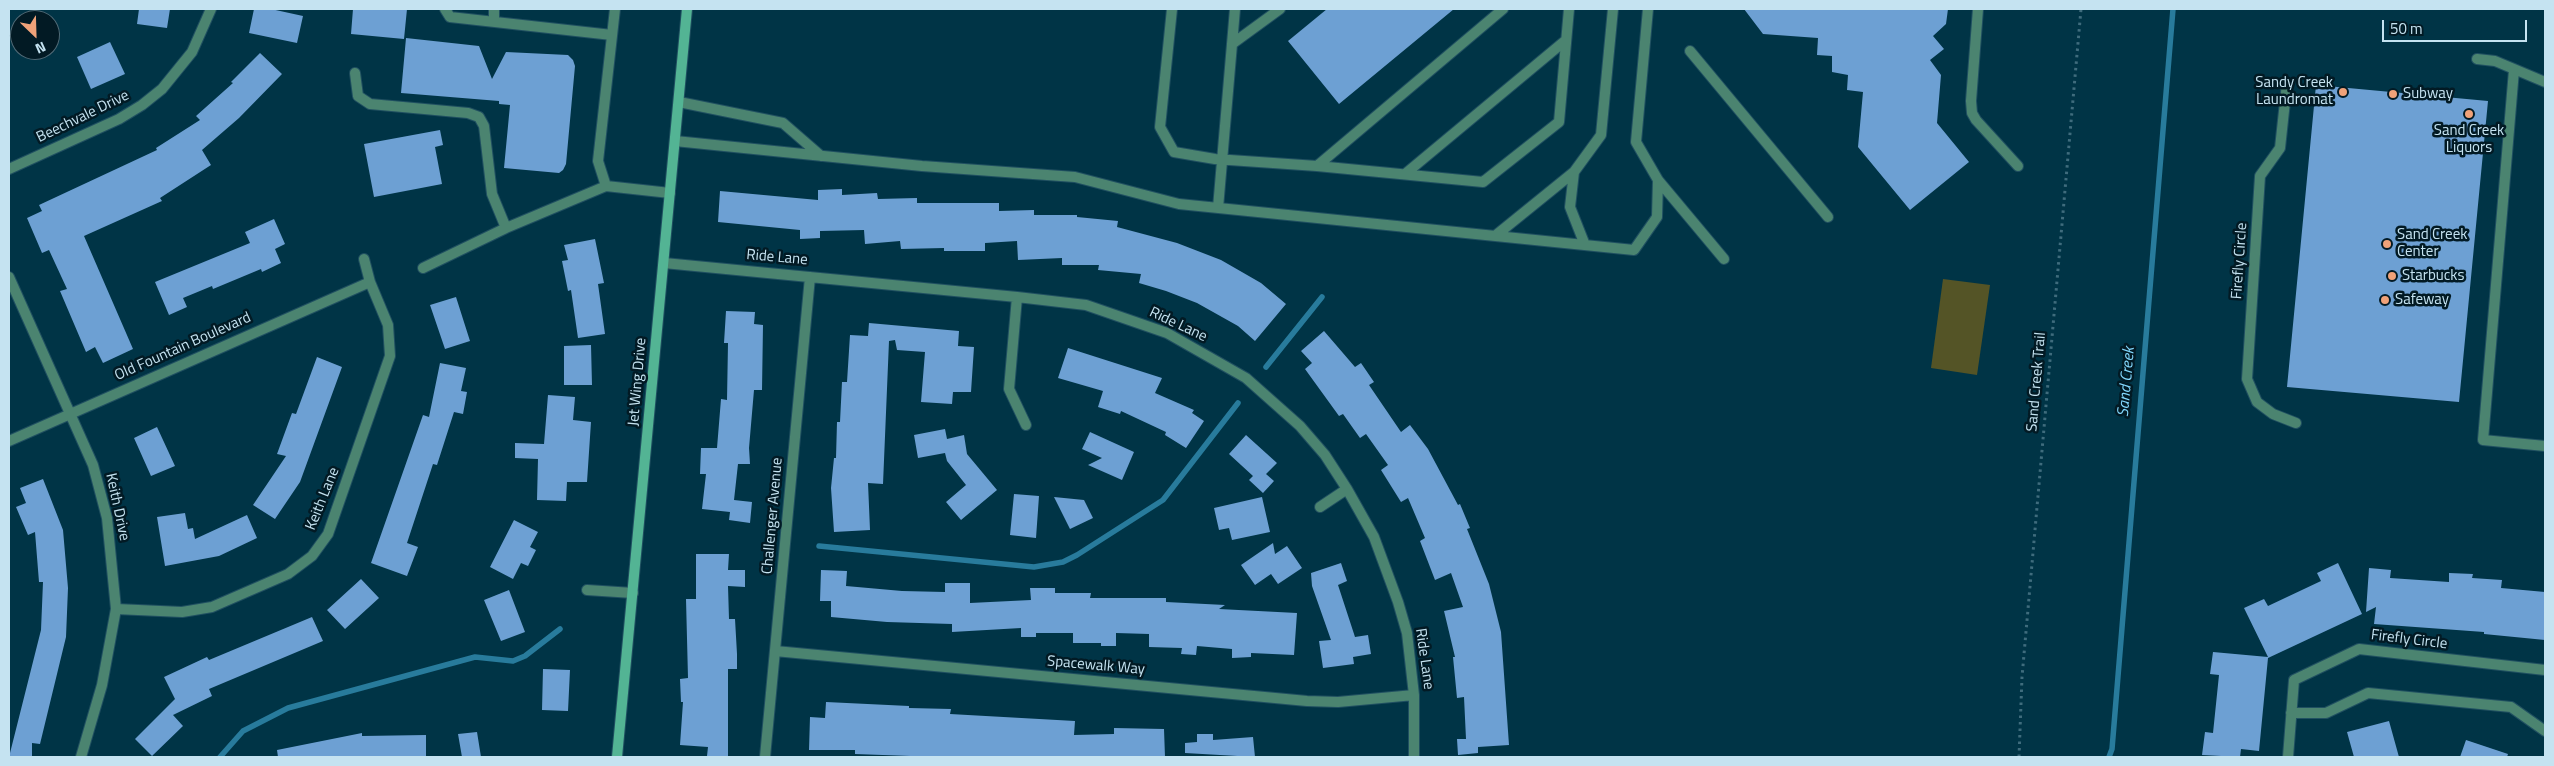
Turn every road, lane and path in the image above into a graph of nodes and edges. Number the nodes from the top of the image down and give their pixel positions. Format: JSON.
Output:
{"nodes":[{"id":1,"x":211,"y":9,"type":"edge"},
{"id":2,"x":445,"y":9,"type":"edge"},
{"id":3,"x":494,"y":9,"type":"edge"},
{"id":4,"x":615,"y":9,"type":"edge"},
{"id":5,"x":687,"y":9,"type":"edge"},
{"id":6,"x":1172,"y":9,"type":"edge"},
{"id":7,"x":1235,"y":9,"type":"edge"},
{"id":8,"x":1280,"y":9,"type":"edge"},
{"id":9,"x":1503,"y":9,"type":"edge"},
{"id":10,"x":1569,"y":9,"type":"edge"},
{"id":11,"x":1613,"y":9,"type":"edge"},
{"id":12,"x":1648,"y":9,"type":"edge"},
{"id":13,"x":1978,"y":9,"type":"edge"},
{"id":14,"x":2081,"y":9,"type":"edge"},
{"id":15,"x":494,"y":22,"type":"junction"},
{"id":16,"x":612,"y":35,"type":"junction"},
{"id":17,"x":1566,"y":40,"type":"junction"},
{"id":18,"x":1232,"y":44,"type":"junction"},
{"id":19,"x":1690,"y":51,"type":"dead end"},
{"id":20,"x":2477,"y":60,"type":"dead end"},
{"id":21,"x":2514,"y":70,"type":"junction"},
{"id":22,"x":354,"y":73,"type":"dead end"},
{"id":23,"x":2545,"y":82,"type":"edge"},
{"id":24,"x":2287,"y":83,"type":"dead end"},
{"id":25,"x":679,"y":102,"type":"junction"},
{"id":26,"x":675,"y":141,"type":"junction"},
{"id":27,"x":821,"y":156,"type":"junction"},
{"id":28,"x":1222,"y":160,"type":"junction"},
{"id":29,"x":1317,"y":166,"type":"junction"},
{"id":30,"x":2018,"y":166,"type":"dead end"},
{"id":31,"x":9,"y":169,"type":"edge"},
{"id":32,"x":1574,"y":172,"type":"junction"},
{"id":33,"x":1406,"y":174,"type":"junction"},
{"id":34,"x":1658,"y":180,"type":"junction"},
{"id":35,"x":606,"y":186,"type":"junction"},
{"id":36,"x":670,"y":193,"type":"junction"},
{"id":37,"x":1218,"y":208,"type":"junction"},
{"id":38,"x":1828,"y":217,"type":"dead end"},
{"id":39,"x":506,"y":228,"type":"junction"},
{"id":40,"x":1495,"y":236,"type":"junction"},
{"id":41,"x":1585,"y":245,"type":"junction"},
{"id":42,"x":1724,"y":258,"type":"dead end"},
{"id":43,"x":364,"y":260,"type":"dead end"},
{"id":44,"x":664,"y":263,"type":"junction"},
{"id":45,"x":423,"y":268,"type":"dead end"},
{"id":46,"x":9,"y":276,"type":"edge"},
{"id":47,"x":810,"y":277,"type":"junction"},
{"id":48,"x":370,"y":282,"type":"junction"},
{"id":49,"x":1017,"y":297,"type":"junction"},
{"id":50,"x":70,"y":413,"type":"junction"},
{"id":51,"x":2296,"y":422,"type":"dead end"},
{"id":52,"x":1026,"y":425,"type":"dead end"},
{"id":53,"x":9,"y":441,"type":"edge"},
{"id":54,"x":2545,"y":446,"type":"edge"},
{"id":55,"x":1347,"y":489,"type":"junction"},
{"id":56,"x":1320,"y":508,"type":"dead end"},
{"id":57,"x":587,"y":590,"type":"dead end"},
{"id":58,"x":634,"y":593,"type":"junction"},
{"id":59,"x":116,"y":609,"type":"junction"},
{"id":60,"x":775,"y":651,"type":"junction"},
{"id":61,"x":2545,"y":670,"type":"edge"},
{"id":62,"x":1414,"y":695,"type":"junction"},
{"id":63,"x":2291,"y":713,"type":"junction"},
{"id":64,"x":2545,"y":732,"type":"edge"},
{"id":65,"x":81,"y":757,"type":"edge"},
{"id":66,"x":617,"y":757,"type":"edge"},
{"id":67,"x":765,"y":757,"type":"edge"},
{"id":68,"x":1414,"y":757,"type":"edge"},
{"id":69,"x":2019,"y":757,"type":"edge"},
{"id":70,"x":2288,"y":757,"type":"edge"}],
"edges":[{"from":1,"to":31,"type":"street","name":"Beechvale Drive"},
{"from":2,"to":15,"type":"street"},
{"from":3,"to":15,"type":"street"},
{"from":4,"to":16,"type":"street"},
{"from":5,"to":25,"type":"main road","name":"Jet Wing Drive"},
{"from":6,"to":28,"type":"street"},
{"from":7,"to":18,"type":"street"},
{"from":8,"to":18,"type":"street"},
{"from":9,"to":29,"type":"street"},
{"from":10,"to":17,"type":"street"},
{"from":11,"to":32,"type":"street"},
{"from":12,"to":34,"type":"street"},
{"from":13,"to":30,"type":"street"},
{"from":14,"to":69,"type":"path","name":"Sand Creek Trail"},
{"from":15,"to":16,"type":"street"},
{"from":16,"to":35,"type":"street"},
{"from":17,"to":33,"type":"street"},
{"from":17,"to":33,"type":"street"},
{"from":18,"to":28,"type":"street"},
{"from":19,"to":38,"type":"street"},
{"from":20,"to":21,"type":"street"},
{"from":21,"to":23,"type":"street"},
{"from":21,"to":54,"type":"street"},
{"from":22,"to":39,"type":"street"},
{"from":24,"to":51,"type":"street","name":"Firefly Circle"},
{"from":25,"to":26,"type":"main road","name":"Jet Wing Drive"},
{"from":25,"to":27,"type":"street"},
{"from":26,"to":27,"type":"street"},
{"from":26,"to":36,"type":"main road","name":"Jet Wing Drive"},
{"from":27,"to":37,"type":"street"},
{"from":28,"to":29,"type":"street"},
{"from":28,"to":37,"type":"street"},
{"from":29,"to":33,"type":"street"},
{"from":32,"to":40,"type":"street"},
{"from":32,"to":41,"type":"street"},
{"from":34,"to":41,"type":"street"},
{"from":34,"to":42,"type":"street"},
{"from":35,"to":36,"type":"street"},
{"from":35,"to":39,"type":"street"},
{"from":36,"to":44,"type":"main road","name":"Jet Wing Drive"},
{"from":37,"to":40,"type":"street"},
{"from":39,"to":45,"type":"street"},
{"from":40,"to":41,"type":"street"},
{"from":43,"to":48,"type":"street","name":"Keith Lane"},
{"from":44,"to":47,"type":"street","name":"Ride Lane"},
{"from":44,"to":58,"type":"main road","name":"Jet Wing Drive"},
{"from":46,"to":50,"type":"street","name":"Keith Drive"},
{"from":47,"to":49,"type":"street","name":"Ride Lane"},
{"from":47,"to":60,"type":"street","name":"Challenger Avenue"},
{"from":48,"to":50,"type":"street","name":"Old Fountain Boulevard"},
{"from":48,"to":59,"type":"street","name":"Keith Lane"},
{"from":49,"to":52,"type":"street"},
{"from":49,"to":55,"type":"street","name":"Ride Lane"},
{"from":50,"to":53,"type":"street","name":"Old Fountain Boulevard"},
{"from":50,"to":59,"type":"street","name":"Keith Drive"},
{"from":55,"to":56,"type":"street"},
{"from":55,"to":62,"type":"street","name":"Ride Lane"},
{"from":57,"to":58,"type":"street"},
{"from":58,"to":66,"type":"main road","name":"Jet Wing Drive"},
{"from":59,"to":65,"type":"street","name":"Keith Drive"},
{"from":60,"to":62,"type":"street","name":"Spacewalk Way"},
{"from":60,"to":67,"type":"street","name":"Challenger Avenue"},
{"from":61,"to":63,"type":"street","name":"Firefly Circle"},
{"from":62,"to":68,"type":"street","name":"Ride Lane"},
{"from":63,"to":64,"type":"street"},
{"from":63,"to":70,"type":"street","name":"Firefly Circle"}]}
